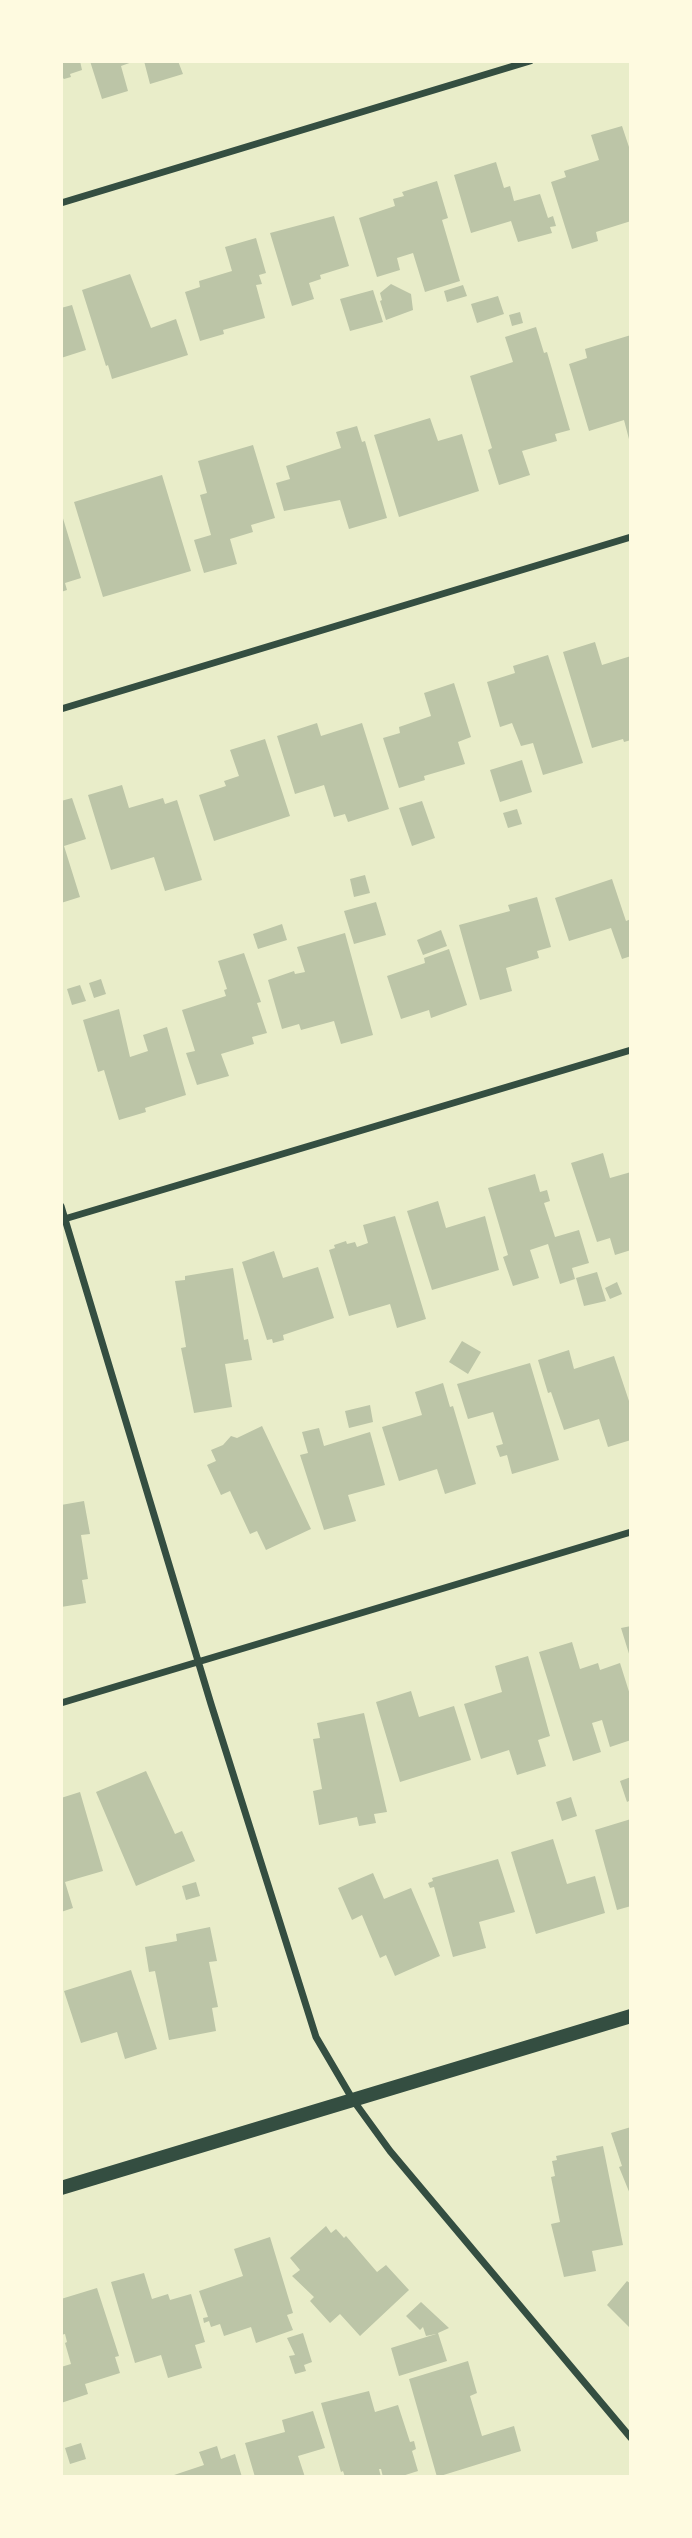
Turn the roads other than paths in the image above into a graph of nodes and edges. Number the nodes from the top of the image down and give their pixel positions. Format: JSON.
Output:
{"nodes":[{"id":1,"x":530,"y":61,"type":"edge"},
{"id":2,"x":61,"y":203,"type":"edge"},
{"id":3,"x":631,"y":537,"type":"edge"},
{"id":4,"x":61,"y":709,"type":"edge"},
{"id":5,"x":631,"y":1050,"type":"edge"},
{"id":6,"x":61,"y":1206,"type":"edge"},
{"id":7,"x":63,"y":1220,"type":"edge"},
{"id":8,"x":631,"y":1532,"type":"edge"},
{"id":9,"x":198,"y":1661,"type":"junction"},
{"id":10,"x":61,"y":1703,"type":"edge"},
{"id":11,"x":631,"y":2016,"type":"edge"},
{"id":12,"x":353,"y":2100,"type":"junction"},
{"id":13,"x":61,"y":2188,"type":"edge"},
{"id":14,"x":631,"y":2438,"type":"edge"}],
"edges":[{"from":1,"to":2,"type":"street"},
{"from":3,"to":4,"type":"street"},
{"from":5,"to":7,"type":"street"},
{"from":6,"to":7,"type":"street"},
{"from":7,"to":9,"type":"street"},
{"from":8,"to":9,"type":"street"},
{"from":9,"to":10,"type":"street"},
{"from":9,"to":12,"type":"street"},
{"from":11,"to":12,"type":"main road"},
{"from":12,"to":13,"type":"main road"},
{"from":12,"to":14,"type":"street"}]}
